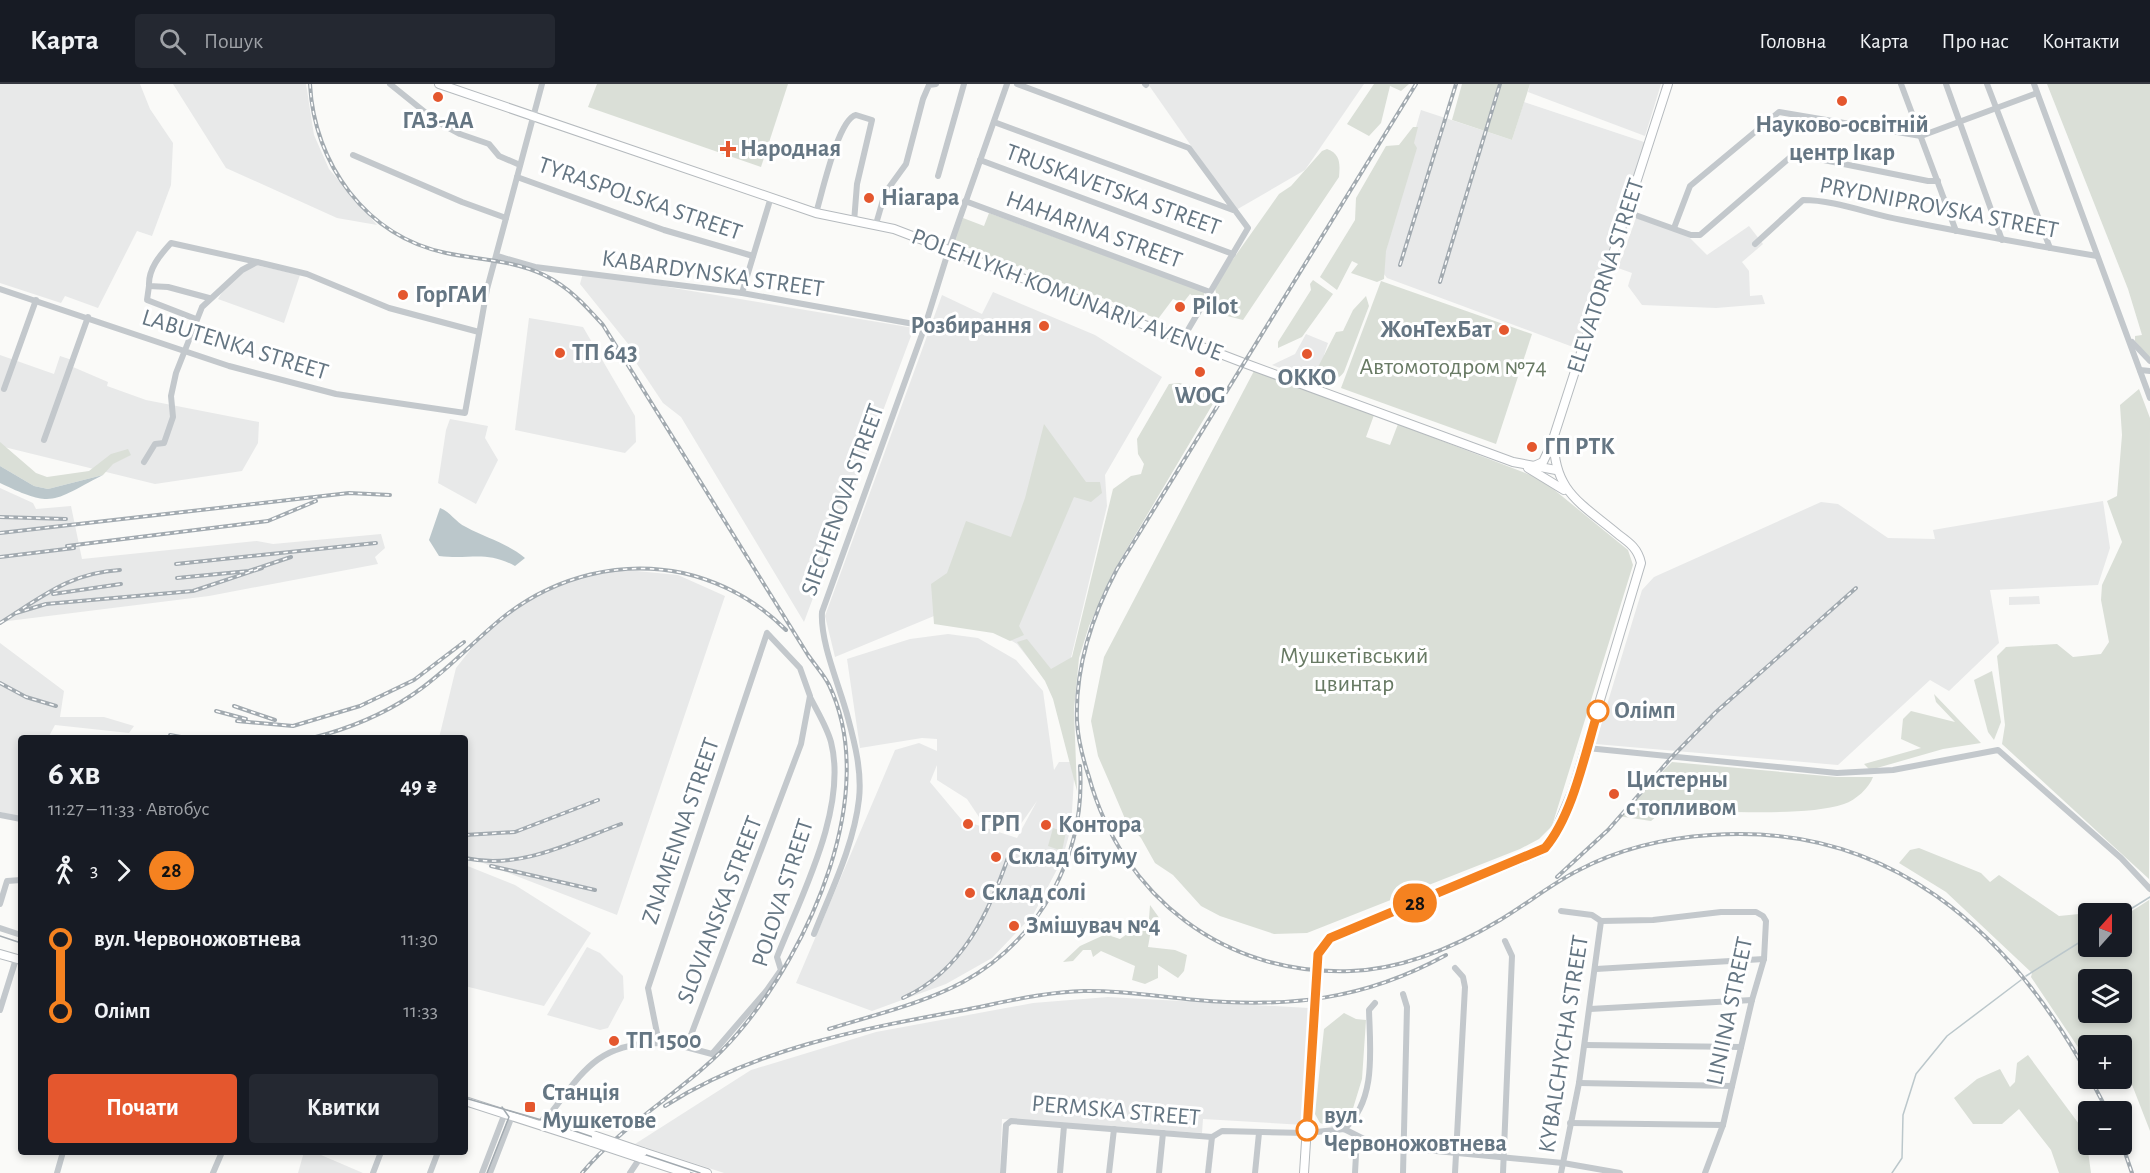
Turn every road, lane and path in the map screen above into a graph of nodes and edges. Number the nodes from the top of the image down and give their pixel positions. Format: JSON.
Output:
{"nodes":[{"id":1,"x":390,"y":84,"type":"edge"},
{"id":2,"x":439,"y":84,"type":"edge"},
{"id":3,"x":542,"y":84,"type":"edge"},
{"id":4,"x":936,"y":84,"type":"edge"},
{"id":5,"x":964,"y":84,"type":"edge"},
{"id":6,"x":1007,"y":84,"type":"edge"},
{"id":7,"x":1017,"y":84,"type":"edge"},
{"id":8,"x":1668,"y":84,"type":"edge"},
{"id":9,"x":1901,"y":84,"type":"edge"},
{"id":10,"x":1946,"y":84,"type":"edge"},
{"id":11,"x":1987,"y":84,"type":"edge"},
{"id":12,"x":2034,"y":84,"type":"edge"},
{"id":13,"x":2037,"y":93,"type":"junction"},
{"id":14,"x":1997,"y":109,"type":"junction"},
{"id":15,"x":533,"y":116,"type":"junction"},
{"id":16,"x":994,"y":122,"type":"junction"},
{"id":17,"x":1961,"y":123,"type":"junction"},
{"id":18,"x":1921,"y":136,"type":"junction"},
{"id":19,"x":353,"y":154,"type":"dead end"},
{"id":20,"x":980,"y":160,"type":"junction"},
{"id":21,"x":520,"y":165,"type":"junction"},
{"id":22,"x":938,"y":176,"type":"dead end"},
{"id":23,"x":517,"y":177,"type":"junction"},
{"id":24,"x":1938,"y":181,"type":"junction"},
{"id":25,"x":771,"y":197,"type":"junction"},
{"id":26,"x":965,"y":201,"type":"junction"},
{"id":27,"x":1234,"y":210,"type":"junction"},
{"id":28,"x":1627,"y":212,"type":"junction"},
{"id":29,"x":816,"y":213,"type":"junction"},
{"id":30,"x":506,"y":218,"type":"junction"},
{"id":31,"x":854,"y":222,"type":"junction"},
{"id":32,"x":876,"y":224,"type":"junction"},
{"id":33,"x":1674,"y":228,"type":"junction"},
{"id":34,"x":1956,"y":231,"type":"junction"},
{"id":35,"x":2002,"y":240,"type":"junction"},
{"id":36,"x":1755,"y":244,"type":"dead end"},
{"id":37,"x":2049,"y":248,"type":"junction"},
{"id":38,"x":948,"y":249,"type":"junction"},
{"id":39,"x":1233,"y":255,"type":"junction"},
{"id":40,"x":497,"y":256,"type":"junction"},
{"id":41,"x":753,"y":256,"type":"junction"},
{"id":42,"x":2097,"y":256,"type":"junction"},
{"id":43,"x":257,"y":262,"type":"junction"},
{"id":44,"x":148,"y":286,"type":"junction"},
{"id":45,"x":0,"y":289,"type":"edge"},
{"id":46,"x":1210,"y":292,"type":"junction"},
{"id":47,"x":742,"y":293,"type":"junction"},
{"id":48,"x":209,"y":298,"type":"junction"},
{"id":49,"x":36,"y":300,"type":"junction"},
{"id":50,"x":88,"y":317,"type":"junction"},
{"id":51,"x":196,"y":320,"type":"junction"},
{"id":52,"x":925,"y":326,"type":"junction"},
{"id":53,"x":479,"y":332,"type":"junction"},
{"id":54,"x":2127,"y":335,"type":"junction"},
{"id":55,"x":1182,"y":340,"type":"junction"},
{"id":56,"x":184,"y":351,"type":"junction"},
{"id":57,"x":2135,"y":358,"type":"junction"},
{"id":58,"x":2150,"y":362,"type":"edge"},
{"id":59,"x":2140,"y":370,"type":"junction"},
{"id":60,"x":2150,"y":371,"type":"edge"},
{"id":61,"x":2150,"y":377,"type":"edge"},
{"id":62,"x":4,"y":389,"type":"dead end"},
{"id":63,"x":2147,"y":391,"type":"junction"},
{"id":64,"x":2150,"y":398,"type":"edge"},
{"id":65,"x":1554,"y":436,"type":"junction"},
{"id":66,"x":44,"y":440,"type":"dead end"},
{"id":67,"x":144,"y":462,"type":"dead end"},
{"id":68,"x":1524,"y":466,"type":"junction"},
{"id":69,"x":1556,"y":470,"type":"junction"},
{"id":70,"x":1574,"y":497,"type":"junction"},
{"id":71,"x":810,"y":696,"type":"junction"},
{"id":72,"x":1587,"y":748,"type":"junction"},
{"id":73,"x":0,"y":815,"type":"edge"},
{"id":74,"x":18,"y":818,"type":"edge"},
{"id":75,"x":18,"y":880,"type":"edge"},
{"id":76,"x":2148,"y":887,"type":"edge"},
{"id":77,"x":0,"y":904,"type":"edge"},
{"id":78,"x":1561,"y":911,"type":"dead end"},
{"id":79,"x":1601,"y":921,"type":"junction"},
{"id":80,"x":0,"y":928,"type":"edge"},
{"id":81,"x":814,"y":934,"type":"dead end"},
{"id":82,"x":18,"y":935,"type":"edge"},
{"id":83,"x":1505,"y":941,"type":"dead end"},
{"id":84,"x":0,"y":954,"type":"edge"},
{"id":85,"x":1764,"y":959,"type":"junction"},
{"id":86,"x":18,"y":960,"type":"edge"},
{"id":87,"x":18,"y":963,"type":"edge"},
{"id":88,"x":1455,"y":968,"type":"dead end"},
{"id":89,"x":1596,"y":969,"type":"junction"},
{"id":90,"x":1403,"y":994,"type":"dead end"},
{"id":91,"x":1752,"y":1000,"type":"junction"},
{"id":92,"x":1375,"y":1003,"type":"dead end"},
{"id":93,"x":1590,"y":1009,"type":"junction"},
{"id":94,"x":0,"y":1010,"type":"edge"},
{"id":95,"x":659,"y":1043,"type":"junction"},
{"id":96,"x":1585,"y":1045,"type":"junction"},
{"id":97,"x":682,"y":1046,"type":"junction"},
{"id":98,"x":1741,"y":1047,"type":"junction"},
{"id":99,"x":1579,"y":1083,"type":"junction"},
{"id":100,"x":1732,"y":1086,"type":"junction"},
{"id":101,"x":468,"y":1102,"type":"edge"},
{"id":102,"x":508,"y":1115,"type":"junction"},
{"id":103,"x":544,"y":1122,"type":"junction"},
{"id":104,"x":1570,"y":1123,"type":"junction"},
{"id":105,"x":1723,"y":1125,"type":"junction"},
{"id":106,"x":1064,"y":1126,"type":"junction"},
{"id":107,"x":1344,"y":1128,"type":"junction"},
{"id":108,"x":1114,"y":1130,"type":"junction"},
{"id":109,"x":1259,"y":1132,"type":"junction"},
{"id":110,"x":1163,"y":1133,"type":"junction"},
{"id":111,"x":1307,"y":1133,"type":"junction"},
{"id":112,"x":1212,"y":1137,"type":"junction"},
{"id":113,"x":1357,"y":1137,"type":"junction"},
{"id":114,"x":1404,"y":1149,"type":"junction"},
{"id":115,"x":62,"y":1155,"type":"edge"},
{"id":116,"x":221,"y":1155,"type":"edge"},
{"id":117,"x":380,"y":1155,"type":"edge"},
{"id":118,"x":437,"y":1155,"type":"edge"},
{"id":119,"x":642,"y":1155,"type":"junction"},
{"id":120,"x":1456,"y":1155,"type":"junction"},
{"id":121,"x":1503,"y":1160,"type":"junction"},
{"id":122,"x":1563,"y":1163,"type":"junction"},
{"id":123,"x":57,"y":1173,"type":"edge"},
{"id":124,"x":213,"y":1173,"type":"edge"},
{"id":125,"x":373,"y":1173,"type":"edge"},
{"id":126,"x":430,"y":1173,"type":"edge"},
{"id":127,"x":482,"y":1173,"type":"edge"},
{"id":128,"x":490,"y":1173,"type":"edge"},
{"id":129,"x":630,"y":1173,"type":"edge"},
{"id":130,"x":686,"y":1173,"type":"edge"},
{"id":131,"x":707,"y":1173,"type":"edge"},
{"id":132,"x":1003,"y":1173,"type":"edge"},
{"id":133,"x":1060,"y":1173,"type":"edge"},
{"id":134,"x":1109,"y":1173,"type":"edge"},
{"id":135,"x":1159,"y":1173,"type":"edge"},
{"id":136,"x":1208,"y":1173,"type":"edge"},
{"id":137,"x":1255,"y":1173,"type":"edge"},
{"id":138,"x":1305,"y":1173,"type":"edge"},
{"id":139,"x":1355,"y":1173,"type":"edge"},
{"id":140,"x":1403,"y":1173,"type":"edge"},
{"id":141,"x":1455,"y":1173,"type":"edge"},
{"id":142,"x":1503,"y":1173,"type":"edge"},
{"id":143,"x":1561,"y":1173,"type":"edge"},
{"id":144,"x":1620,"y":1173,"type":"edge"},
{"id":145,"x":1705,"y":1173,"type":"edge"}],
"edges":[{"from":1,"to":21,"type":"street"},
{"from":2,"to":15,"type":"main road","name":"POLEHLYKH KOMUNARIV AVENUE"},
{"from":3,"to":15,"type":"street"},
{"from":4,"to":32,"type":"street"},
{"from":5,"to":22,"type":"street"},
{"from":6,"to":16,"type":"street","name":"SIECHENOVA STREET"},
{"from":7,"to":27,"type":"street"},
{"from":8,"to":28,"type":"main road","name":"ELEVATORNA STREET"},
{"from":9,"to":18,"type":"street"},
{"from":10,"to":17,"type":"street"},
{"from":11,"to":14,"type":"street"},
{"from":12,"to":13,"type":"street"},
{"from":13,"to":14,"type":"street"},
{"from":13,"to":42,"type":"street"},
{"from":14,"to":17,"type":"street"},
{"from":14,"to":37,"type":"street"},
{"from":15,"to":21,"type":"street"},
{"from":15,"to":25,"type":"main road","name":"POLEHLYKH KOMUNARIV AVENUE"},
{"from":16,"to":20,"type":"street","name":"SIECHENOVA STREET"},
{"from":16,"to":27,"type":"street"},
{"from":17,"to":18,"type":"street"},
{"from":17,"to":35,"type":"street"},
{"from":18,"to":24,"type":"street"},
{"from":18,"to":33,"type":"street"},
{"from":19,"to":30,"type":"street"},
{"from":20,"to":26,"type":"street","name":"SIECHENOVA STREET"},
{"from":20,"to":39,"type":"street","name":"TRUSKAVETSKA STREET"},
{"from":21,"to":23,"type":"street"},
{"from":23,"to":30,"type":"street"},
{"from":23,"to":41,"type":"street","name":"TYRASPOLSKA STREET"},
{"from":24,"to":33,"type":"street"},
{"from":24,"to":34,"type":"street"},
{"from":25,"to":29,"type":"main road","name":"POLEHLYKH KOMUNARIV AVENUE"},
{"from":25,"to":41,"type":"street"},
{"from":26,"to":38,"type":"street","name":"SIECHENOVA STREET"},
{"from":26,"to":46,"type":"street","name":"HAHARINA STREET"},
{"from":27,"to":39,"type":"street"},
{"from":28,"to":33,"type":"street"},
{"from":28,"to":65,"type":"main road","name":"ELEVATORNA STREET"},
{"from":29,"to":31,"type":"main road","name":"POLEHLYKH KOMUNARIV AVENUE"},
{"from":29,"to":31,"type":"street"},
{"from":30,"to":40,"type":"street"},
{"from":31,"to":32,"type":"main road","name":"POLEHLYKH KOMUNARIV AVENUE"},
{"from":32,"to":38,"type":"main road","name":"POLEHLYKH KOMUNARIV AVENUE"},
{"from":34,"to":35,"type":"street","name":"PRYDNIPROVSKA STREET"},
{"from":34,"to":36,"type":"street","name":"PRYDNIPROVSKA STREET"},
{"from":35,"to":37,"type":"street","name":"PRYDNIPROVSKA STREET"},
{"from":37,"to":42,"type":"street","name":"PRYDNIPROVSKA STREET"},
{"from":38,"to":52,"type":"street","name":"SIECHENOVA STREET"},
{"from":38,"to":55,"type":"main road","name":"POLEHLYKH KOMUNARIV AVENUE"},
{"from":39,"to":46,"type":"street"},
{"from":40,"to":47,"type":"street","name":"KABARDYNSKA STREET"},
{"from":40,"to":53,"type":"street"},
{"from":41,"to":47,"type":"street"},
{"from":42,"to":54,"type":"street"},
{"from":43,"to":44,"type":"street"},
{"from":43,"to":48,"type":"street"},
{"from":43,"to":53,"type":"street"},
{"from":44,"to":48,"type":"street"},
{"from":44,"to":51,"type":"street"},
{"from":45,"to":49,"type":"street","name":"LABUTENKA STREET"},
{"from":46,"to":55,"type":"street"},
{"from":47,"to":52,"type":"street","name":"KABARDYNSKA STREET"},
{"from":48,"to":51,"type":"street"},
{"from":49,"to":50,"type":"street","name":"LABUTENKA STREET"},
{"from":49,"to":62,"type":"street"},
{"from":50,"to":56,"type":"street","name":"LABUTENKA STREET"},
{"from":50,"to":66,"type":"street"},
{"from":51,"to":56,"type":"street"},
{"from":52,"to":81,"type":"street","name":"SIECHENOVA STREET"},
{"from":53,"to":56,"type":"street","name":"LABUTENKA STREET"},
{"from":54,"to":57,"type":"street"},
{"from":54,"to":58,"type":"street"},
{"from":55,"to":68,"type":"main road","name":"POLEHLYKH KOMUNARIV AVENUE"},
{"from":56,"to":67,"type":"street"},
{"from":57,"to":58,"type":"street"},
{"from":57,"to":59,"type":"street"},
{"from":59,"to":60,"type":"street"},
{"from":59,"to":63,"type":"street"},
{"from":61,"to":63,"type":"street"},
{"from":63,"to":64,"type":"street"},
{"from":65,"to":68,"type":"main road"},
{"from":65,"to":69,"type":"main road","name":"ELEVATORNA STREET"},
{"from":68,"to":69,"type":"main road","name":"POLEHLYKH KOMUNARIV AVENUE"},
{"from":68,"to":70,"type":"main road"},
{"from":69,"to":70,"type":"main road"},
{"from":70,"to":72,"type":"main road"},
{"from":71,"to":95,"type":"street","name":"ZNAMENNA STREET"},
{"from":71,"to":97,"type":"street","name":"SLOVIANSKA STREET"},
{"from":71,"to":97,"type":"street","name":"POLOVA STREET"},
{"from":72,"to":76,"type":"street"},
{"from":72,"to":111,"type":"main road"},
{"from":73,"to":74,"type":"street"},
{"from":75,"to":77,"type":"street"},
{"from":78,"to":79,"type":"street","name":"LINIINA STREET"},
{"from":79,"to":85,"type":"street","name":"LINIINA STREET"},
{"from":79,"to":89,"type":"street","name":"KYBALCHYCHA STREET"},
{"from":80,"to":82,"type":"street"},
{"from":83,"to":121,"type":"street"},
{"from":84,"to":86,"type":"main road"},
{"from":85,"to":89,"type":"street"},
{"from":85,"to":91,"type":"street","name":"LINIINA STREET"},
{"from":87,"to":94,"type":"street"},
{"from":88,"to":120,"type":"street"},
{"from":89,"to":93,"type":"street","name":"KYBALCHYCHA STREET"},
{"from":90,"to":114,"type":"street"},
{"from":91,"to":93,"type":"street"},
{"from":91,"to":98,"type":"street","name":"LINIINA STREET"},
{"from":92,"to":107,"type":"street"},
{"from":93,"to":96,"type":"street","name":"KYBALCHYCHA STREET"},
{"from":95,"to":97,"type":"street"},
{"from":95,"to":103,"type":"street"},
{"from":96,"to":98,"type":"street"},
{"from":96,"to":99,"type":"street","name":"KYBALCHYCHA STREET"},
{"from":98,"to":100,"type":"street","name":"LINIINA STREET"},
{"from":99,"to":100,"type":"street"},
{"from":99,"to":104,"type":"street","name":"KYBALCHYCHA STREET"},
{"from":100,"to":105,"type":"street","name":"LINIINA STREET"},
{"from":101,"to":102,"type":"main road"},
{"from":102,"to":103,"type":"main road"},
{"from":102,"to":127,"type":"street"},
{"from":102,"to":128,"type":"street"},
{"from":103,"to":119,"type":"main road","bridge":true},
{"from":104,"to":105,"type":"street"},
{"from":104,"to":122,"type":"street","name":"KYBALCHYCHA STREET"},
{"from":105,"to":145,"type":"street","name":"LINIINA STREET"},
{"from":106,"to":108,"type":"street","name":"PERMSKA STREET"},
{"from":106,"to":132,"type":"street","name":"PERMSKA STREET"},
{"from":106,"to":133,"type":"street"},
{"from":107,"to":111,"type":"street","name":"PERMSKA STREET"},
{"from":107,"to":113,"type":"street"},
{"from":108,"to":110,"type":"street","name":"PERMSKA STREET"},
{"from":108,"to":134,"type":"street"},
{"from":109,"to":111,"type":"street","name":"PERMSKA STREET"},
{"from":109,"to":112,"type":"street","name":"PERMSKA STREET"},
{"from":109,"to":137,"type":"street"},
{"from":110,"to":112,"type":"street","name":"PERMSKA STREET"},
{"from":110,"to":135,"type":"street"},
{"from":111,"to":138,"type":"main road"},
{"from":112,"to":136,"type":"street"},
{"from":113,"to":114,"type":"street"},
{"from":113,"to":139,"type":"street"},
{"from":114,"to":120,"type":"street"},
{"from":114,"to":140,"type":"street"},
{"from":115,"to":123,"type":"street"},
{"from":116,"to":124,"type":"street"},
{"from":117,"to":125,"type":"street"},
{"from":118,"to":126,"type":"street"},
{"from":119,"to":129,"type":"street"},
{"from":119,"to":130,"type":"main road"},
{"from":119,"to":131,"type":"main road"},
{"from":120,"to":121,"type":"street"},
{"from":120,"to":141,"type":"street"},
{"from":121,"to":122,"type":"street"},
{"from":121,"to":142,"type":"street"},
{"from":122,"to":143,"type":"street","name":"KYBALCHYCHA STREET"},
{"from":122,"to":144,"type":"street"}]}
